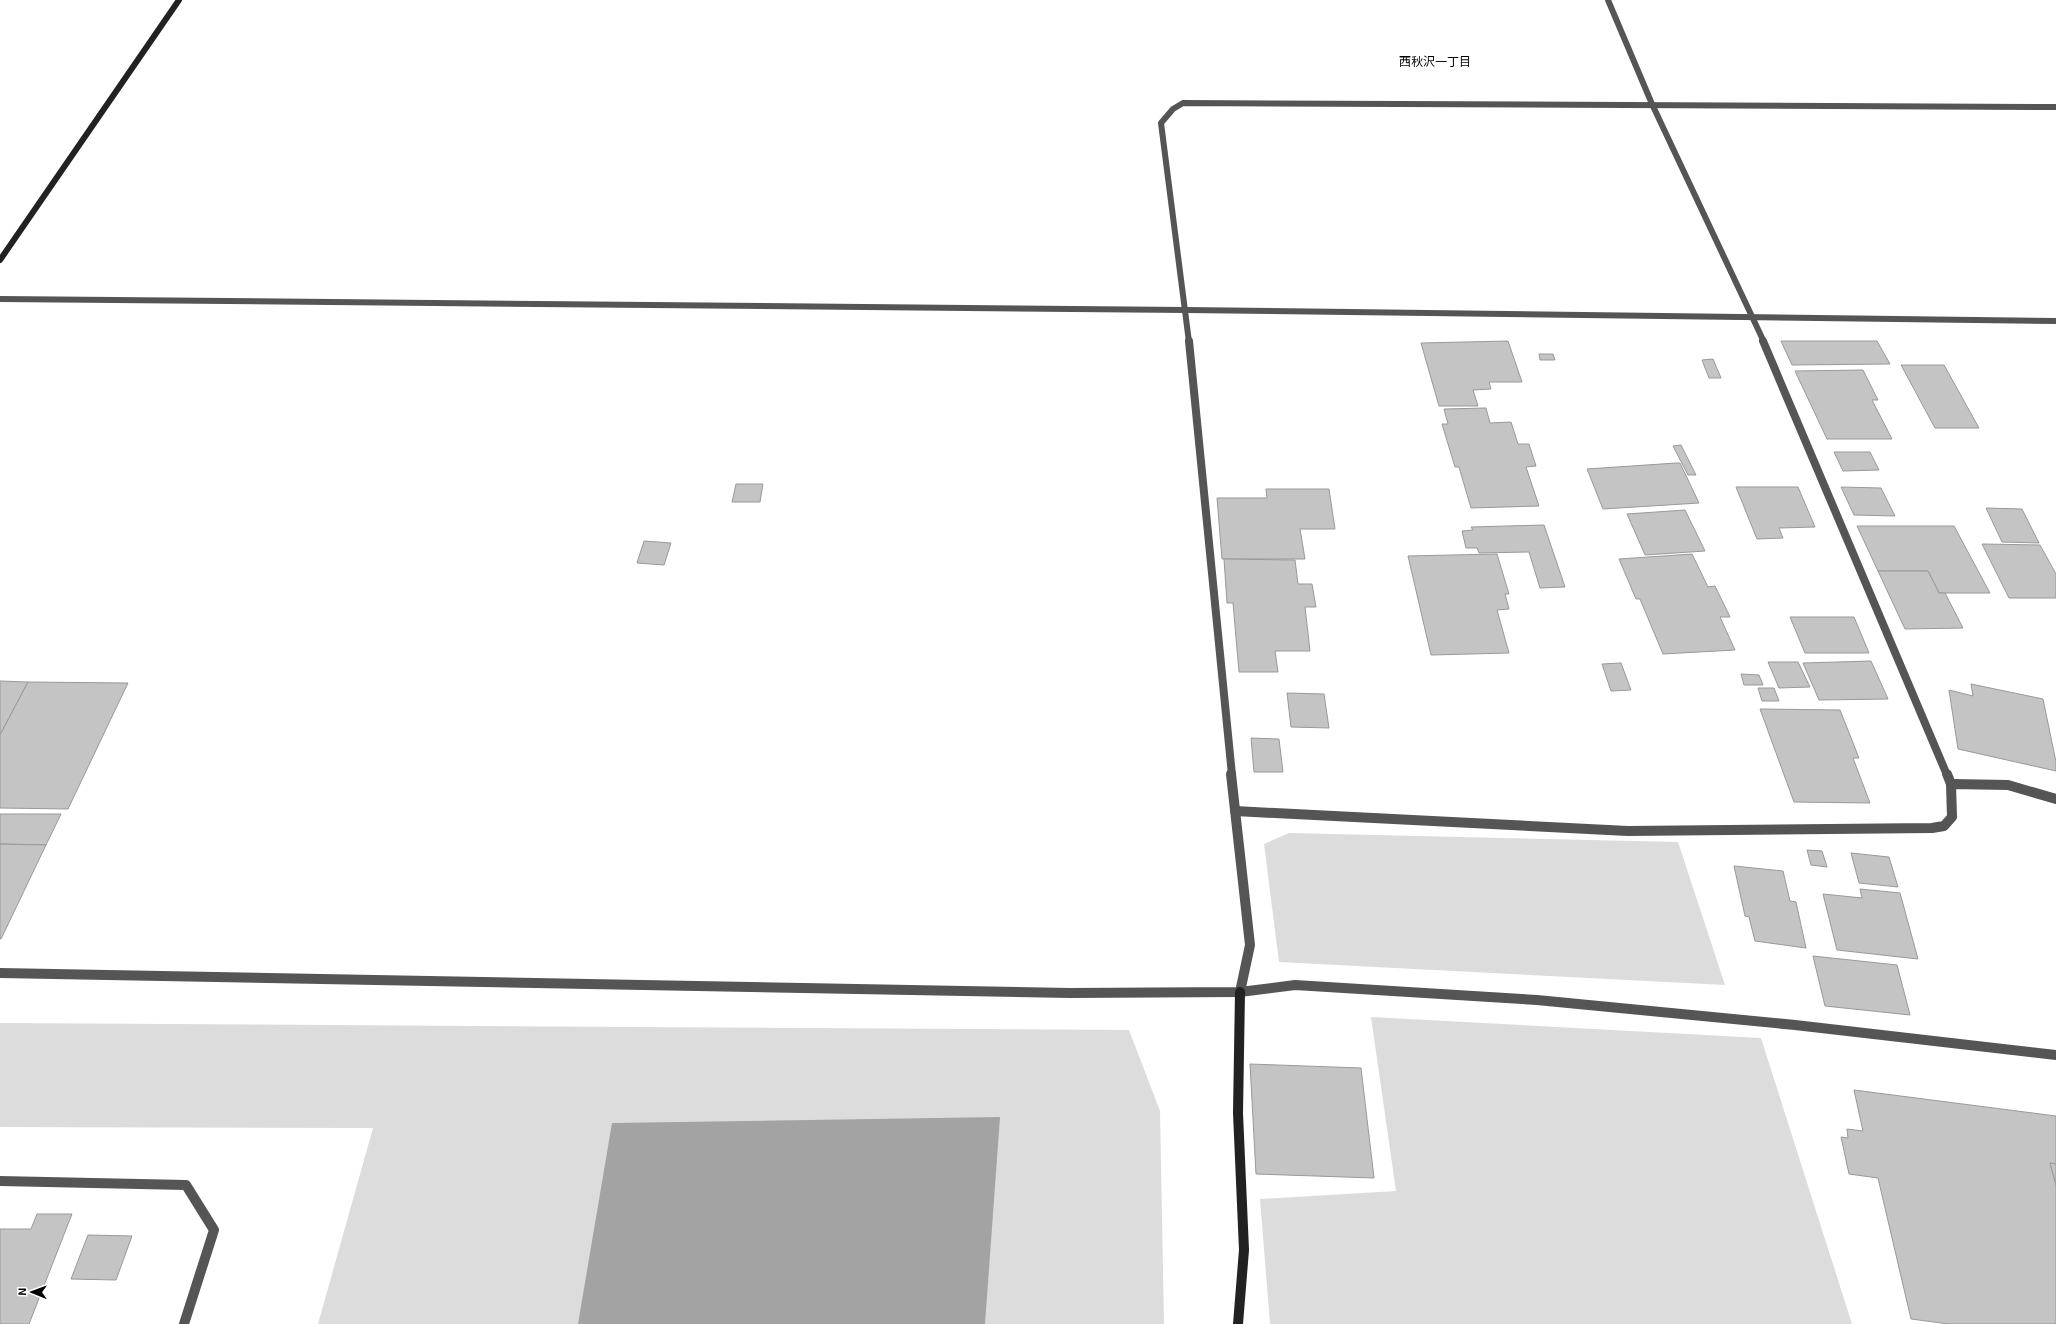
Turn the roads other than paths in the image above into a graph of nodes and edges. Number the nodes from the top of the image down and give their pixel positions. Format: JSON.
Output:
{"nodes":[{"id":1,"x":178,"y":0,"type":"edge"},
{"id":2,"x":1608,"y":0,"type":"edge"},
{"id":3,"x":1652,"y":104,"type":"junction"},
{"id":4,"x":2056,"y":107,"type":"edge"},
{"id":5,"x":0,"y":260,"type":"edge"},
{"id":6,"x":0,"y":299,"type":"edge"},
{"id":7,"x":1186,"y":310,"type":"junction"},
{"id":8,"x":1753,"y":317,"type":"junction"},
{"id":9,"x":2056,"y":321,"type":"edge"},
{"id":10,"x":1951,"y":784,"type":"junction"},
{"id":11,"x":2056,"y":799,"type":"edge"},
{"id":12,"x":1235,"y":811,"type":"junction"},
{"id":13,"x":0,"y":973,"type":"edge"},
{"id":14,"x":1240,"y":992,"type":"junction"},
{"id":15,"x":2056,"y":1054,"type":"edge"},
{"id":16,"x":0,"y":1181,"type":"edge"},
{"id":17,"x":184,"y":1324,"type":"edge"},
{"id":18,"x":1238,"y":1324,"type":"edge"}],
"edges":[{"from":1,"to":5,"type":"street"},
{"from":2,"to":3,"type":"street"},
{"from":3,"to":4,"type":"street"},
{"from":3,"to":7,"type":"street"},
{"from":3,"to":8,"type":"street"},
{"from":6,"to":7,"type":"street"},
{"from":7,"to":8,"type":"street"},
{"from":7,"to":12,"type":"street"},
{"from":8,"to":9,"type":"street"},
{"from":8,"to":10,"type":"street"},
{"from":10,"to":11,"type":"street"},
{"from":10,"to":12,"type":"street"},
{"from":12,"to":14,"type":"street"},
{"from":13,"to":14,"type":"street"},
{"from":14,"to":15,"type":"street"},
{"from":14,"to":18,"type":"street"},
{"from":16,"to":17,"type":"street"}]}
